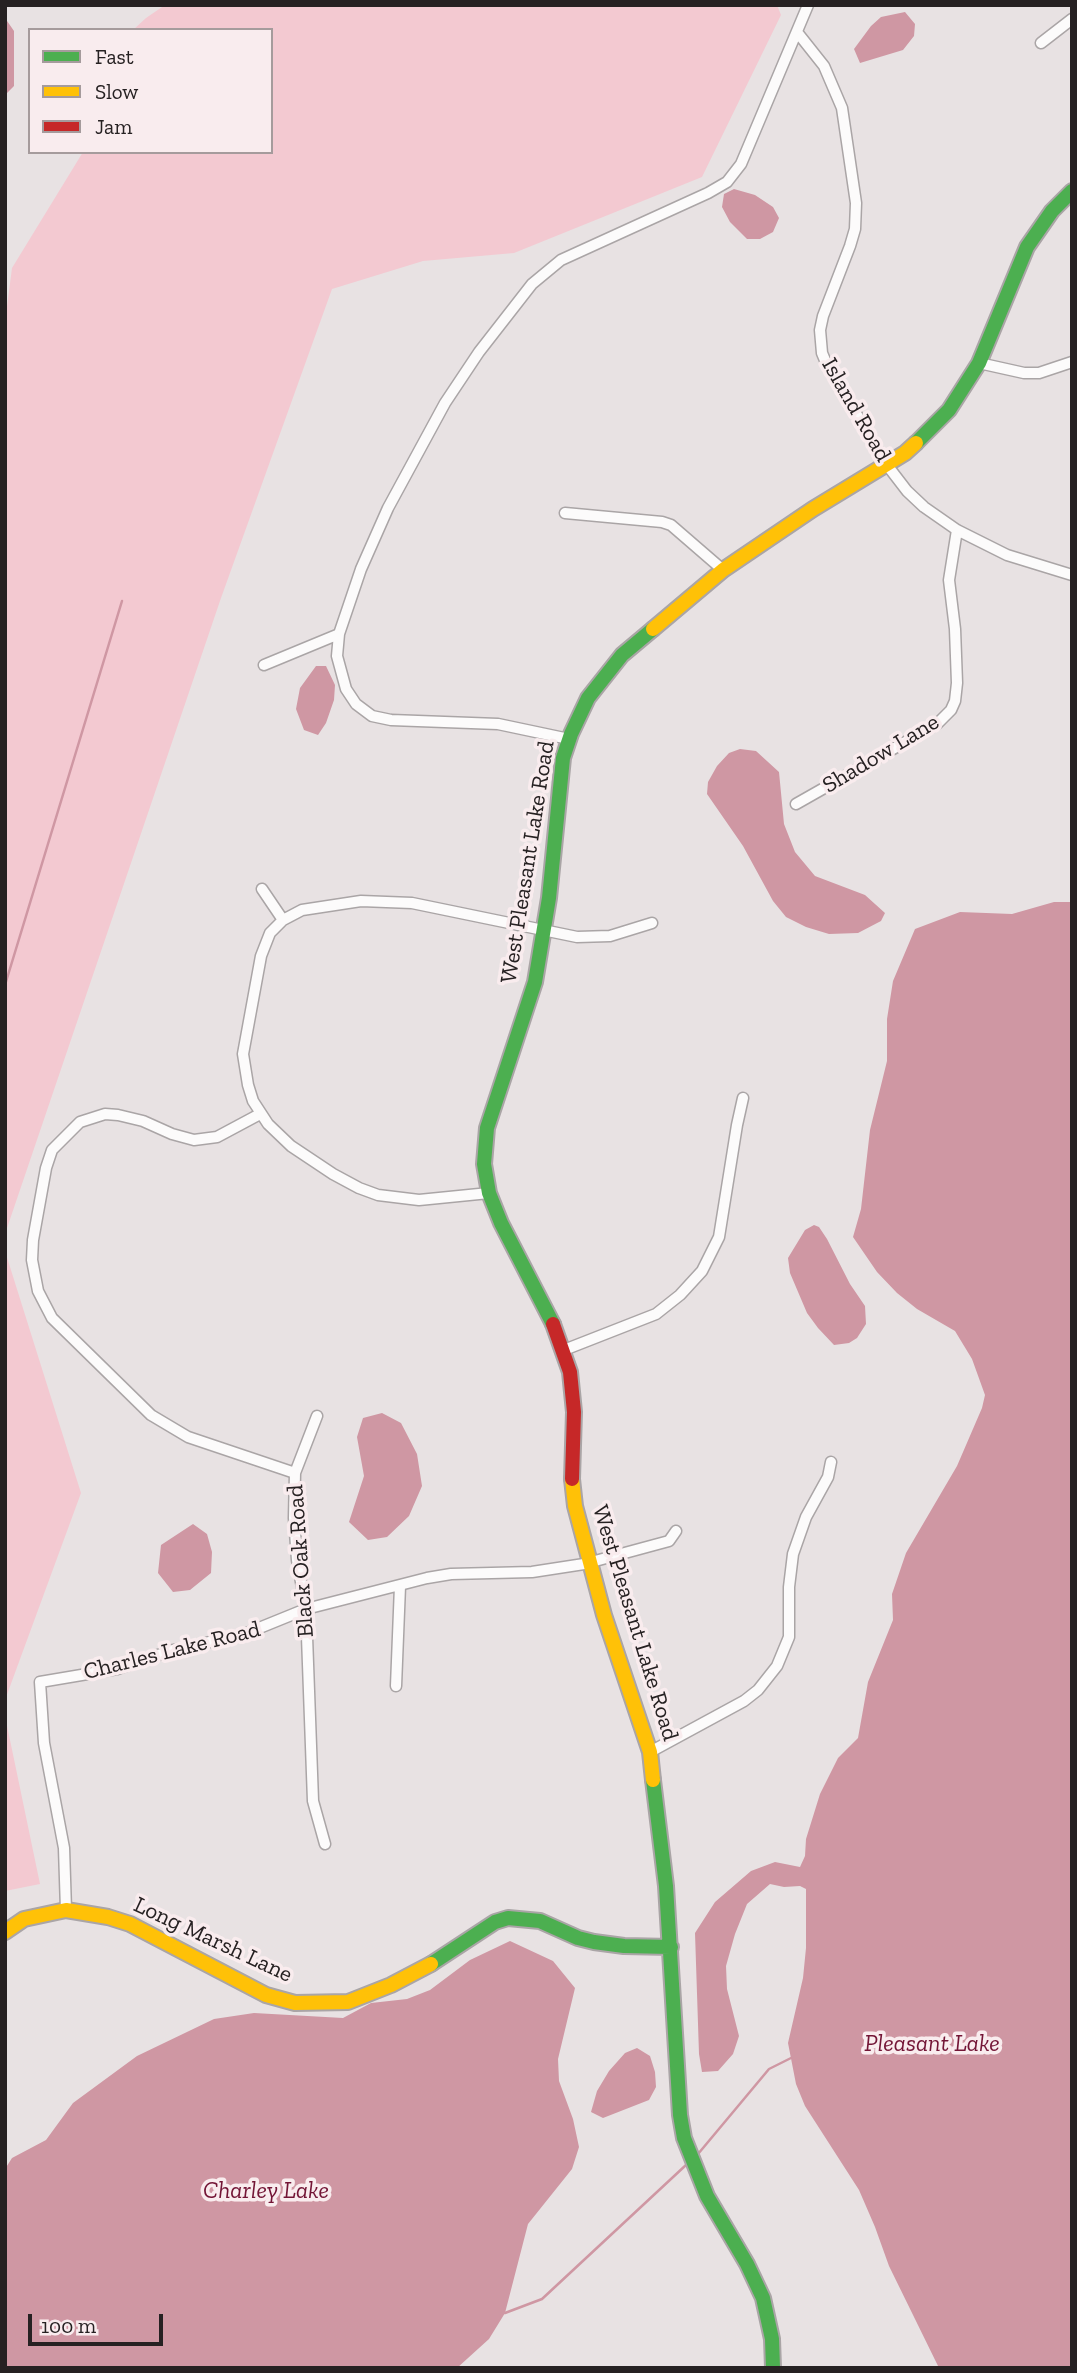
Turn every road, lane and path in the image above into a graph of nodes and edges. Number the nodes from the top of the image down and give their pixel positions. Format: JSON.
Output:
{"nodes":[{"id":1,"x":808,"y":5,"type":"edge"},
{"id":2,"x":1072,"y":19,"type":"edge"},
{"id":3,"x":797,"y":32,"type":"junction"},
{"id":4,"x":1041,"y":43,"type":"dead end"},
{"id":5,"x":1072,"y":191,"type":"edge"},
{"id":6,"x":1072,"y":362,"type":"edge"},
{"id":7,"x":979,"y":363,"type":"junction"},
{"id":8,"x":887,"y":465,"type":"junction"},
{"id":9,"x":565,"y":513,"type":"dead end"},
{"id":10,"x":957,"y":530,"type":"junction"},
{"id":11,"x":723,"y":570,"type":"junction"},
{"id":12,"x":1072,"y":575,"type":"edge"},
{"id":13,"x":339,"y":634,"type":"junction"},
{"id":14,"x":264,"y":665,"type":"dead end"},
{"id":15,"x":569,"y":739,"type":"junction"},
{"id":16,"x":796,"y":804,"type":"dead end"},
{"id":17,"x":262,"y":890,"type":"dead end"},
{"id":18,"x":283,"y":920,"type":"junction"},
{"id":19,"x":652,"y":923,"type":"dead end"},
{"id":20,"x":544,"y":931,"type":"junction"},
{"id":21,"x":743,"y":1098,"type":"dead end"},
{"id":22,"x":261,"y":1114,"type":"junction"},
{"id":23,"x":489,"y":1193,"type":"junction"},
{"id":24,"x":564,"y":1350,"type":"junction"},
{"id":25,"x":317,"y":1416,"type":"dead end"},
{"id":26,"x":831,"y":1462,"type":"dead end"},
{"id":27,"x":295,"y":1473,"type":"junction"},
{"id":28,"x":676,"y":1531,"type":"dead end"},
{"id":29,"x":590,"y":1563,"type":"junction"},
{"id":30,"x":400,"y":1586,"type":"junction"},
{"id":31,"x":306,"y":1609,"type":"junction"},
{"id":32,"x":396,"y":1685,"type":"dead end"},
{"id":33,"x":650,"y":1752,"type":"junction"},
{"id":34,"x":325,"y":1844,"type":"dead end"},
{"id":35,"x":66,"y":1910,"type":"junction"},
{"id":36,"x":5,"y":1931,"type":"edge"},
{"id":37,"x":671,"y":1947,"type":"junction"},
{"id":38,"x":773,"y":2368,"type":"edge"}],
"edges":[{"from":1,"to":3,"type":"street"},
{"from":2,"to":4,"type":"street"},
{"from":3,"to":8,"type":"street","name":"Island Road"},
{"from":3,"to":13,"type":"street"},
{"from":5,"to":7,"type":"street","name":"West Pleasant Lake Road"},
{"from":6,"to":7,"type":"street"},
{"from":7,"to":8,"type":"street","name":"West Pleasant Lake Road"},
{"from":8,"to":10,"type":"street","name":"Island Road"},
{"from":8,"to":11,"type":"street","name":"West Pleasant Lake Road"},
{"from":9,"to":11,"type":"street"},
{"from":10,"to":12,"type":"street","name":"Island Road"},
{"from":10,"to":16,"type":"street","name":"Shadow Lane"},
{"from":11,"to":15,"type":"street","name":"West Pleasant Lake Road"},
{"from":13,"to":14,"type":"street"},
{"from":13,"to":15,"type":"street"},
{"from":15,"to":20,"type":"street","name":"West Pleasant Lake Road"},
{"from":17,"to":18,"type":"street"},
{"from":18,"to":20,"type":"street"},
{"from":18,"to":22,"type":"street"},
{"from":19,"to":20,"type":"street"},
{"from":20,"to":23,"type":"street","name":"West Pleasant Lake Road"},
{"from":21,"to":24,"type":"street"},
{"from":22,"to":23,"type":"street"},
{"from":22,"to":27,"type":"street","name":"Black Oak Road"},
{"from":23,"to":24,"type":"street","name":"West Pleasant Lake Road"},
{"from":24,"to":29,"type":"street","name":"West Pleasant Lake Road"},
{"from":25,"to":27,"type":"street"},
{"from":26,"to":33,"type":"street"},
{"from":27,"to":31,"type":"street","name":"Black Oak Road"},
{"from":28,"to":29,"type":"street","name":"Charles Lake Road"},
{"from":29,"to":30,"type":"street","name":"Charles Lake Road"},
{"from":29,"to":33,"type":"street","name":"West Pleasant Lake Road"},
{"from":30,"to":31,"type":"street","name":"Charles Lake Road"},
{"from":30,"to":32,"type":"street"},
{"from":31,"to":34,"type":"street","name":"Black Oak Road"},
{"from":31,"to":35,"type":"street","name":"Charles Lake Road"},
{"from":33,"to":37,"type":"street","name":"West Pleasant Lake Road"},
{"from":35,"to":36,"type":"street"},
{"from":35,"to":37,"type":"street","name":"Long Marsh Lane"},
{"from":37,"to":38,"type":"street","name":"West Pleasant Lake Road"}]}
